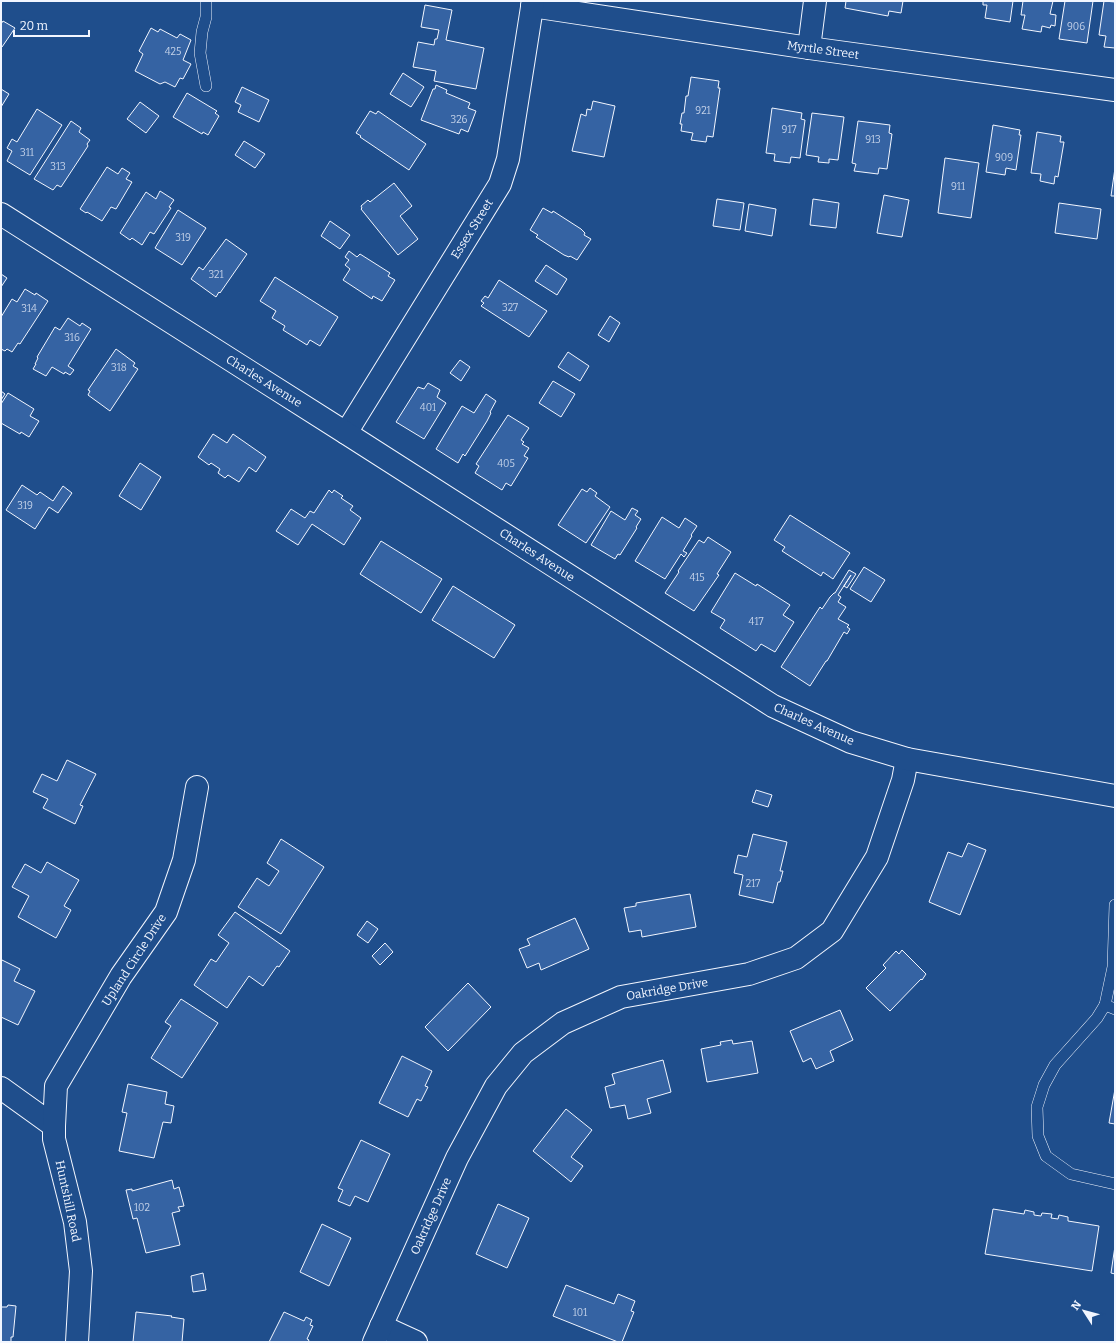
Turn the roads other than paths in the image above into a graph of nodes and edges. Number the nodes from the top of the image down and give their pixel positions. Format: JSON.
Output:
{"nodes":[{"id":1,"x":206,"y":1,"type":"edge"},
{"id":2,"x":816,"y":1,"type":"edge"},
{"id":3,"x":533,"y":3,"type":"edge"},
{"id":4,"x":809,"y":48,"type":"junction"},
{"id":5,"x":206,"y":86,"type":"dead end"},
{"id":6,"x":1115,"y":90,"type":"edge"},
{"id":7,"x":1,"y":214,"type":"edge"},
{"id":8,"x":346,"y":433,"type":"junction"},
{"id":9,"x":907,"y":759,"type":"junction"},
{"id":10,"x":197,"y":787,"type":"dead end"},
{"id":11,"x":1115,"y":796,"type":"edge"},
{"id":12,"x":1115,"y":905,"type":"edge"},
{"id":13,"x":1110,"y":1007,"type":"edge"},
{"id":14,"x":1,"y":1088,"type":"edge"},
{"id":15,"x":54,"y":1126,"type":"junction"},
{"id":16,"x":1115,"y":1184,"type":"edge"},
{"id":17,"x":378,"y":1334,"type":"edge"},
{"id":18,"x":77,"y":1342,"type":"edge"},
{"id":19,"x":416,"y":1342,"type":"edge"}],
"edges":[{"from":1,"to":5,"type":"lane"},
{"from":2,"to":4,"type":"street"},
{"from":3,"to":4,"type":"street","name":"Myrtle Street"},
{"from":3,"to":8,"type":"street","name":"Essex Street"},
{"from":4,"to":6,"type":"street","name":"Myrtle Street"},
{"from":7,"to":8,"type":"street","name":"Charles Avenue"},
{"from":8,"to":9,"type":"street","name":"Charles Avenue"},
{"from":9,"to":11,"type":"street","name":"Charles Avenue"},
{"from":9,"to":17,"type":"street","name":"Oakridge Drive"},
{"from":10,"to":15,"type":"street","name":"Upland Circle Drive"},
{"from":12,"to":13,"type":"lane"},
{"from":13,"to":16,"type":"lane"},
{"from":14,"to":15,"type":"street"},
{"from":15,"to":18,"type":"street","name":"Huntshill Road"},
{"from":17,"to":19,"type":"street"}]}
